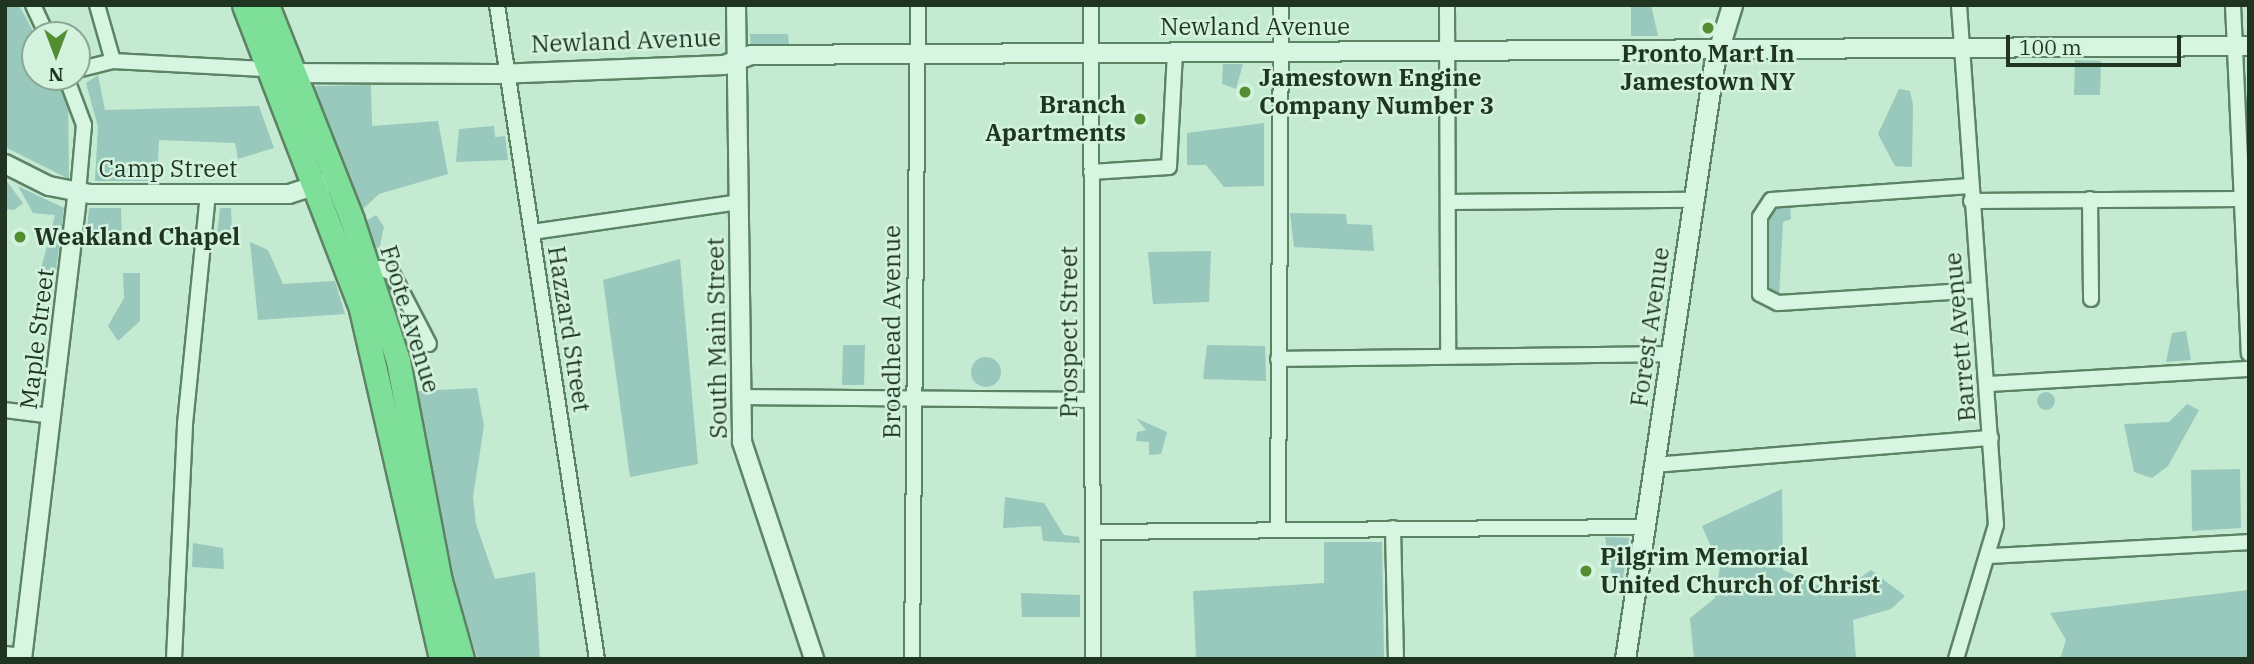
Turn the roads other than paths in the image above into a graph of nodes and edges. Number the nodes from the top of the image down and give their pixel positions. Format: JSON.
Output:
{"nodes":[{"id":1,"x":33,"y":5,"type":"edge"},
{"id":2,"x":97,"y":5,"type":"edge"},
{"id":3,"x":244,"y":5,"type":"edge"},
{"id":4,"x":267,"y":5,"type":"edge"},
{"id":5,"x":497,"y":5,"type":"edge"},
{"id":6,"x":736,"y":5,"type":"edge"},
{"id":7,"x":918,"y":5,"type":"edge"},
{"id":8,"x":1091,"y":5,"type":"edge"},
{"id":9,"x":1281,"y":5,"type":"edge"},
{"id":10,"x":1447,"y":5,"type":"edge"},
{"id":11,"x":1732,"y":5,"type":"edge"},
{"id":12,"x":1959,"y":5,"type":"edge"},
{"id":13,"x":2233,"y":5,"type":"edge"},
{"id":14,"x":40,"y":21,"type":"edge"},
{"id":15,"x":2241,"y":46,"type":"edge"},
{"id":16,"x":1718,"y":48,"type":"junction"},
{"id":17,"x":1961,"y":48,"type":"junction"},
{"id":18,"x":1447,"y":50,"type":"junction"},
{"id":19,"x":1278,"y":51,"type":"junction"},
{"id":20,"x":1091,"y":52,"type":"junction"},
{"id":21,"x":1175,"y":52,"type":"junction"},
{"id":22,"x":917,"y":55,"type":"junction"},
{"id":23,"x":737,"y":60,"type":"junction"},
{"id":24,"x":113,"y":61,"type":"junction"},
{"id":25,"x":91,"y":66,"type":"edge"},
{"id":26,"x":264,"y":69,"type":"junction"},
{"id":27,"x":507,"y":72,"type":"junction"},
{"id":28,"x":289,"y":73,"type":"junction"},
{"id":29,"x":71,"y":91,"type":"edge"},
{"id":30,"x":5,"y":164,"type":"edge"},
{"id":31,"x":1091,"y":172,"type":"junction"},
{"id":32,"x":325,"y":182,"type":"junction"},
{"id":33,"x":78,"y":192,"type":"junction"},
{"id":34,"x":208,"y":194,"type":"junction"},
{"id":35,"x":1971,"y":194,"type":"junction"},
{"id":36,"x":2090,"y":199,"type":"junction"},
{"id":37,"x":2241,"y":199,"type":"junction"},
{"id":38,"x":1693,"y":200,"type":"junction"},
{"id":39,"x":739,"y":202,"type":"junction"},
{"id":40,"x":1447,"y":202,"type":"junction"},
{"id":41,"x":532,"y":232,"type":"junction"},
{"id":42,"x":360,"y":274,"type":"junction"},
{"id":43,"x":1978,"y":290,"type":"junction"},
{"id":44,"x":2091,"y":299,"type":"dead end"},
{"id":45,"x":429,"y":344,"type":"dead end"},
{"id":46,"x":1671,"y":354,"type":"junction"},
{"id":47,"x":2249,"y":354,"type":"edge"},
{"id":48,"x":1448,"y":356,"type":"junction"},
{"id":49,"x":1278,"y":359,"type":"junction"},
{"id":50,"x":2249,"y":369,"type":"edge"},
{"id":51,"x":1987,"y":384,"type":"junction"},
{"id":52,"x":741,"y":397,"type":"junction"},
{"id":53,"x":915,"y":399,"type":"junction"},
{"id":54,"x":1091,"y":400,"type":"junction"},
{"id":55,"x":5,"y":410,"type":"edge"},
{"id":56,"x":52,"y":416,"type":"junction"},
{"id":57,"x":1991,"y":438,"type":"junction"},
{"id":58,"x":1654,"y":465,"type":"junction"},
{"id":59,"x":1644,"y":527,"type":"junction"},
{"id":60,"x":1394,"y":528,"type":"junction"},
{"id":61,"x":1278,"y":529,"type":"junction"},
{"id":62,"x":1093,"y":532,"type":"junction"},
{"id":63,"x":2249,"y":542,"type":"edge"},
{"id":64,"x":1991,"y":556,"type":"junction"},
{"id":65,"x":430,"y":629,"type":"junction"},
{"id":66,"x":17,"y":656,"type":"edge"},
{"id":67,"x":174,"y":659,"type":"edge"},
{"id":68,"x":431,"y":659,"type":"edge"},
{"id":69,"x":441,"y":659,"type":"edge"},
{"id":70,"x":462,"y":659,"type":"edge"},
{"id":71,"x":597,"y":659,"type":"edge"},
{"id":72,"x":814,"y":659,"type":"edge"},
{"id":73,"x":912,"y":659,"type":"edge"},
{"id":74,"x":1093,"y":659,"type":"edge"},
{"id":75,"x":1396,"y":659,"type":"edge"},
{"id":76,"x":1625,"y":659,"type":"edge"},
{"id":77,"x":1956,"y":659,"type":"edge"}],
"edges":[{"from":1,"to":14,"type":"street"},
{"from":2,"to":24,"type":"street"},
{"from":3,"to":26,"type":"highway","name":"Foote Avenue"},
{"from":4,"to":28,"type":"highway","name":"Foote Avenue"},
{"from":5,"to":27,"type":"street","name":"Hazzard Street"},
{"from":6,"to":23,"type":"street","name":"South Main Street"},
{"from":7,"to":22,"type":"street","name":"Broadhead Avenue"},
{"from":8,"to":20,"type":"street","name":"Prospect Street"},
{"from":9,"to":19,"type":"street"},
{"from":10,"to":18,"type":"street"},
{"from":11,"to":16,"type":"main road","name":"Forest Avenue"},
{"from":12,"to":17,"type":"street","name":"Barrett Avenue"},
{"from":13,"to":15,"type":"street"},
{"from":15,"to":17,"type":"street","name":"Newland Avenue"},
{"from":15,"to":37,"type":"street"},
{"from":16,"to":17,"type":"street","name":"Newland Avenue"},
{"from":16,"to":18,"type":"street","name":"Newland Avenue"},
{"from":16,"to":38,"type":"main road","name":"Forest Avenue"},
{"from":17,"to":35,"type":"street","name":"Barrett Avenue"},
{"from":18,"to":19,"type":"street","name":"Newland Avenue"},
{"from":18,"to":40,"type":"street"},
{"from":19,"to":21,"type":"street","name":"Newland Avenue"},
{"from":19,"to":49,"type":"street"},
{"from":20,"to":21,"type":"street","name":"Newland Avenue"},
{"from":20,"to":22,"type":"street","name":"Newland Avenue"},
{"from":20,"to":31,"type":"street","name":"Prospect Street"},
{"from":21,"to":31,"type":"street"},
{"from":22,"to":23,"type":"street","name":"Newland Avenue"},
{"from":22,"to":53,"type":"street","name":"Broadhead Avenue"},
{"from":23,"to":27,"type":"street","name":"Newland Avenue"},
{"from":23,"to":39,"type":"street","name":"South Main Street"},
{"from":24,"to":25,"type":"street"},
{"from":24,"to":26,"type":"street"},
{"from":26,"to":28,"type":"street","name":"Newland Avenue"},
{"from":26,"to":32,"type":"highway","name":"Foote Avenue"},
{"from":27,"to":28,"type":"street","name":"Newland Avenue"},
{"from":27,"to":41,"type":"street","name":"Hazzard Street"},
{"from":28,"to":32,"type":"highway","name":"Foote Avenue"},
{"from":29,"to":33,"type":"street"},
{"from":30,"to":33,"type":"street","name":"Camp Street"},
{"from":31,"to":54,"type":"street","name":"Prospect Street"},
{"from":32,"to":34,"type":"street","name":"Camp Street"},
{"from":32,"to":42,"type":"highway","name":"Foote Avenue"},
{"from":33,"to":34,"type":"street","name":"Camp Street"},
{"from":33,"to":56,"type":"street","name":"Maple Street"},
{"from":34,"to":67,"type":"street"},
{"from":35,"to":36,"type":"street"},
{"from":35,"to":43,"type":"street","name":"Barrett Avenue"},
{"from":35,"to":43,"type":"street"},
{"from":36,"to":37,"type":"street"},
{"from":36,"to":44,"type":"street"},
{"from":37,"to":47,"type":"street"},
{"from":38,"to":40,"type":"street"},
{"from":38,"to":46,"type":"main road","name":"Forest Avenue"},
{"from":39,"to":41,"type":"street"},
{"from":39,"to":52,"type":"street","name":"South Main Street"},
{"from":40,"to":48,"type":"street"},
{"from":41,"to":71,"type":"street","name":"Hazzard Street"},
{"from":42,"to":45,"type":"street"},
{"from":42,"to":65,"type":"highway","name":"Foote Avenue"},
{"from":42,"to":70,"type":"highway","name":"Foote Avenue"},
{"from":43,"to":51,"type":"street","name":"Barrett Avenue"},
{"from":46,"to":48,"type":"street"},
{"from":46,"to":58,"type":"main road","name":"Forest Avenue"},
{"from":48,"to":49,"type":"street"},
{"from":49,"to":61,"type":"street"},
{"from":50,"to":51,"type":"street"},
{"from":51,"to":57,"type":"street","name":"Barrett Avenue"},
{"from":52,"to":53,"type":"street"},
{"from":52,"to":72,"type":"street","name":"South Main Street"},
{"from":53,"to":54,"type":"street"},
{"from":53,"to":73,"type":"street","name":"Broadhead Avenue"},
{"from":54,"to":62,"type":"street","name":"Prospect Street"},
{"from":55,"to":56,"type":"street"},
{"from":56,"to":66,"type":"street","name":"Maple Street"},
{"from":57,"to":58,"type":"street"},
{"from":57,"to":64,"type":"street","name":"Barrett Avenue"},
{"from":58,"to":59,"type":"main road","name":"Forest Avenue"},
{"from":59,"to":60,"type":"street"},
{"from":59,"to":76,"type":"main road","name":"Forest Avenue"},
{"from":60,"to":61,"type":"street"},
{"from":60,"to":75,"type":"street"},
{"from":61,"to":62,"type":"street"},
{"from":62,"to":74,"type":"street","name":"Prospect Street"},
{"from":63,"to":64,"type":"street"},
{"from":64,"to":77,"type":"street","name":"Barrett Avenue"},
{"from":65,"to":68,"type":"street","name":"Foote Avenue"},
{"from":65,"to":69,"type":"highway","name":"Foote Avenue"}]}
